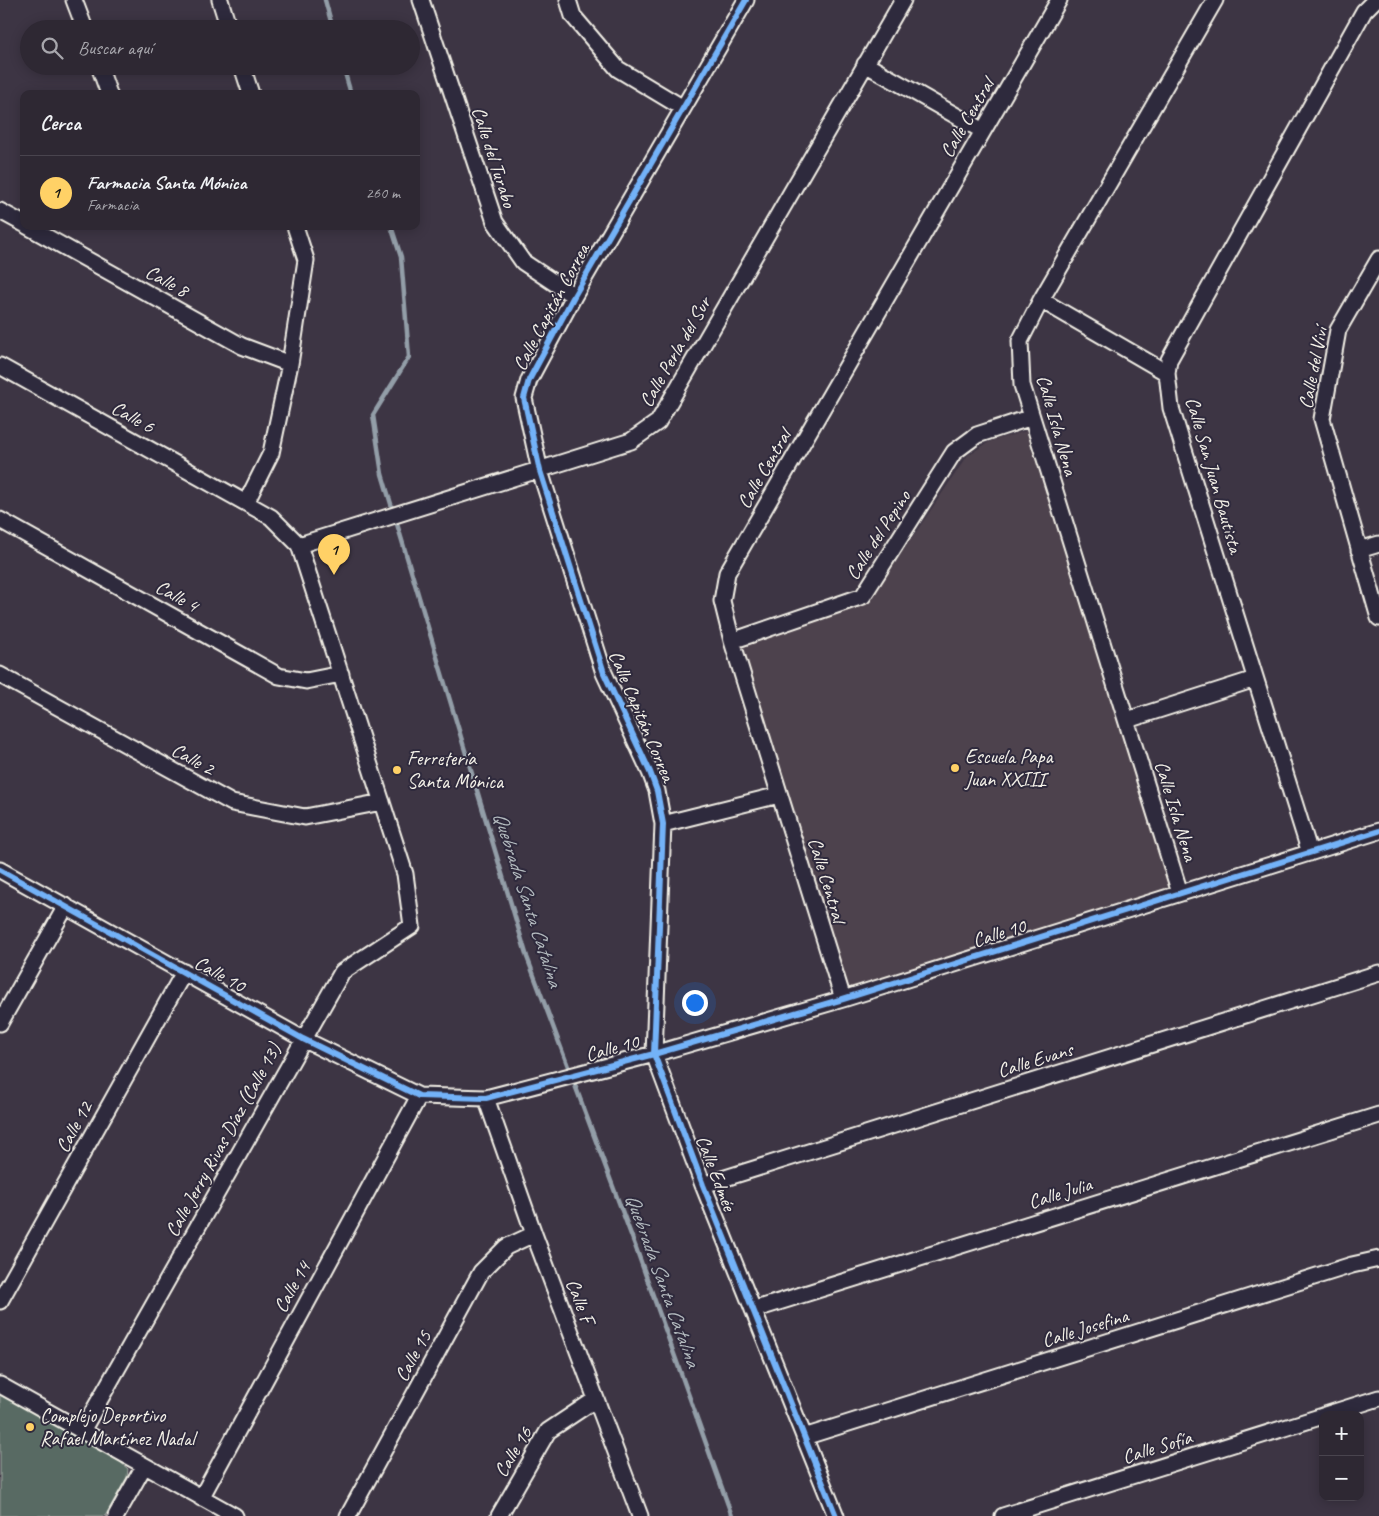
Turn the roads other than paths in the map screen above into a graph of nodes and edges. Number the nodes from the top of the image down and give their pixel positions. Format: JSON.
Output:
{"nodes":[{"id":1,"x":74,"y":0,"type":"edge"},
{"id":2,"x":220,"y":0,"type":"edge"},
{"id":3,"x":421,"y":0,"type":"edge"},
{"id":4,"x":568,"y":0,"type":"edge"},
{"id":5,"x":746,"y":0,"type":"edge"},
{"id":6,"x":902,"y":0,"type":"edge"},
{"id":7,"x":1058,"y":0,"type":"edge"},
{"id":8,"x":1215,"y":0,"type":"edge"},
{"id":9,"x":1375,"y":0,"type":"edge"},
{"id":10,"x":82,"y":20,"type":"edge"},
{"id":11,"x":226,"y":20,"type":"edge"},
{"id":12,"x":865,"y":64,"type":"junction"},
{"id":13,"x":102,"y":75,"type":"edge"},
{"id":14,"x":245,"y":75,"type":"edge"},
{"id":15,"x":107,"y":90,"type":"edge"},
{"id":16,"x":251,"y":90,"type":"edge"},
{"id":17,"x":682,"y":108,"type":"junction"},
{"id":18,"x":983,"y":131,"type":"junction"},
{"id":19,"x":0,"y":211,"type":"edge"},
{"id":20,"x":20,"y":222,"type":"edge"},
{"id":21,"x":35,"y":230,"type":"edge"},
{"id":22,"x":295,"y":230,"type":"edge"},
{"id":23,"x":1379,"y":258,"type":"edge"},
{"id":24,"x":574,"y":296,"type":"junction"},
{"id":25,"x":1041,"y":300,"type":"junction"},
{"id":26,"x":290,"y":364,"type":"junction"},
{"id":27,"x":0,"y":366,"type":"edge"},
{"id":28,"x":1167,"y":373,"type":"junction"},
{"id":29,"x":1032,"y":417,"type":"junction"},
{"id":30,"x":540,"y":471,"type":"junction"},
{"id":31,"x":246,"y":502,"type":"junction"},
{"id":32,"x":0,"y":520,"type":"edge"},
{"id":33,"x":1379,"y":544,"type":"edge"},
{"id":34,"x":300,"y":545,"type":"junction"},
{"id":35,"x":1359,"y":550,"type":"junction"},
{"id":36,"x":1379,"y":618,"type":"edge"},
{"id":37,"x":732,"y":641,"type":"junction"},
{"id":38,"x":342,"y":674,"type":"junction"},
{"id":39,"x":0,"y":675,"type":"edge"},
{"id":40,"x":1255,"y":680,"type":"junction"},
{"id":41,"x":1126,"y":720,"type":"junction"},
{"id":42,"x":779,"y":795,"type":"junction"},
{"id":43,"x":382,"y":802,"type":"junction"},
{"id":44,"x":663,"y":824,"type":"junction"},
{"id":45,"x":1379,"y":831,"type":"edge"},
{"id":46,"x":1310,"y":852,"type":"junction"},
{"id":47,"x":0,"y":870,"type":"edge"},
{"id":48,"x":1180,"y":893,"type":"junction"},
{"id":49,"x":66,"y":906,"type":"junction"},
{"id":50,"x":184,"y":972,"type":"junction"},
{"id":51,"x":1379,"y":973,"type":"edge"},
{"id":52,"x":843,"y":999,"type":"junction"},
{"id":53,"x":0,"y":1023,"type":"edge"},
{"id":54,"x":302,"y":1039,"type":"junction"},
{"id":55,"x":654,"y":1054,"type":"junction"},
{"id":56,"x":419,"y":1096,"type":"junction"},
{"id":57,"x":486,"y":1098,"type":"junction"},
{"id":58,"x":1379,"y":1115,"type":"edge"},
{"id":59,"x":703,"y":1185,"type":"junction"},
{"id":60,"x":534,"y":1234,"type":"junction"},
{"id":61,"x":1379,"y":1259,"type":"edge"},
{"id":62,"x":0,"y":1301,"type":"edge"},
{"id":63,"x":753,"y":1310,"type":"junction"},
{"id":64,"x":0,"y":1385,"type":"edge"},
{"id":65,"x":1379,"y":1398,"type":"edge"},
{"id":66,"x":596,"y":1399,"type":"junction"},
{"id":67,"x":1337,"y":1411,"type":"edge"},
{"id":68,"x":1319,"y":1417,"type":"edge"},
{"id":69,"x":82,"y":1431,"type":"junction"},
{"id":70,"x":804,"y":1438,"type":"junction"},
{"id":71,"x":144,"y":1466,"type":"junction"},
{"id":72,"x":201,"y":1498,"type":"junction"},
{"id":73,"x":116,"y":1516,"type":"edge"},
{"id":74,"x":235,"y":1516,"type":"edge"},
{"id":75,"x":348,"y":1516,"type":"edge"},
{"id":76,"x":499,"y":1516,"type":"edge"},
{"id":77,"x":640,"y":1516,"type":"edge"},
{"id":78,"x":836,"y":1516,"type":"edge"},
{"id":79,"x":1003,"y":1516,"type":"edge"}],
"edges":[{"from":1,"to":10,"type":"street"},
{"from":2,"to":11,"type":"street"},
{"from":3,"to":24,"type":"street","name":"Calle del Turabo"},
{"from":4,"to":17,"type":"street"},
{"from":5,"to":17,"type":"street","name":"Calle Capitán Correa"},
{"from":6,"to":12,"type":"street","name":"Calle Perla del Sur"},
{"from":7,"to":18,"type":"street","name":"Calle Central"},
{"from":8,"to":25,"type":"street","name":"Calle Isla Nena"},
{"from":9,"to":28,"type":"street","name":"Calle San Juan Bautista"},
{"from":12,"to":18,"type":"street"},
{"from":12,"to":30,"type":"street","name":"Calle Perla del Sur"},
{"from":13,"to":15,"type":"street"},
{"from":14,"to":16,"type":"street"},
{"from":17,"to":24,"type":"street","name":"Calle Capitán Correa"},
{"from":18,"to":37,"type":"street","name":"Calle Central"},
{"from":19,"to":20,"type":"street"},
{"from":21,"to":26,"type":"street","name":"Calle 8"},
{"from":22,"to":26,"type":"street"},
{"from":23,"to":35,"type":"street","name":"Calle del Viví"},
{"from":24,"to":30,"type":"street","name":"Calle Capitán Correa"},
{"from":25,"to":28,"type":"street"},
{"from":25,"to":29,"type":"street","name":"Calle Isla Nena"},
{"from":26,"to":31,"type":"street"},
{"from":27,"to":31,"type":"street","name":"Calle 6"},
{"from":28,"to":40,"type":"street","name":"Calle San Juan Bautista"},
{"from":29,"to":37,"type":"street","name":"Calle del Pepino"},
{"from":29,"to":41,"type":"street","name":"Calle Isla Nena"},
{"from":30,"to":34,"type":"street","name":"Calle Perla del Sur"},
{"from":30,"to":44,"type":"street","name":"Calle Capitán Correa"},
{"from":31,"to":34,"type":"street","name":"Calle Jerry Rivas Díaz (Calle 13)"},
{"from":32,"to":38,"type":"street","name":"Calle 4"},
{"from":33,"to":35,"type":"street"},
{"from":34,"to":38,"type":"street","name":"Calle Jerry Rivas Díaz (Calle 13)"},
{"from":35,"to":36,"type":"street","name":"Calle del Viví"},
{"from":37,"to":42,"type":"street","name":"Calle Central"},
{"from":38,"to":43,"type":"street","name":"Calle Jerry Rivas Díaz (Calle 13)"},
{"from":39,"to":43,"type":"street","name":"Calle 2"},
{"from":40,"to":41,"type":"street"},
{"from":40,"to":46,"type":"street","name":"Calle San Juan Bautista"},
{"from":41,"to":48,"type":"street","name":"Calle Isla Nena"},
{"from":42,"to":44,"type":"street"},
{"from":42,"to":52,"type":"street","name":"Calle Central"},
{"from":43,"to":54,"type":"street","name":"Calle Jerry Rivas Díaz (Calle 13)"},
{"from":44,"to":55,"type":"street","name":"Calle Edmée"},
{"from":45,"to":46,"type":"street","name":"Calle 10"},
{"from":46,"to":48,"type":"street","name":"Calle 10"},
{"from":47,"to":49,"type":"street","name":"Calle 10"},
{"from":48,"to":52,"type":"street","name":"Calle 10"},
{"from":49,"to":50,"type":"street","name":"Calle 10"},
{"from":49,"to":53,"type":"street"},
{"from":50,"to":54,"type":"street","name":"Calle 10"},
{"from":50,"to":62,"type":"street","name":"Calle 12"},
{"from":51,"to":59,"type":"street","name":"Calle Evans"},
{"from":52,"to":55,"type":"street","name":"Calle 10"},
{"from":54,"to":56,"type":"street","name":"Calle 10"},
{"from":54,"to":69,"type":"street","name":"Calle Jerry Rivas Díaz (Calle 13)"},
{"from":55,"to":57,"type":"street","name":"Calle 10"},
{"from":55,"to":59,"type":"street","name":"Calle Edmée"},
{"from":56,"to":57,"type":"street","name":"Calle 10"},
{"from":56,"to":72,"type":"street","name":"Calle 14"},
{"from":57,"to":60,"type":"street","name":"Calle F"},
{"from":58,"to":63,"type":"street","name":"Calle Julia"},
{"from":59,"to":63,"type":"street","name":"Calle Edmée"},
{"from":60,"to":66,"type":"street","name":"Calle F"},
{"from":60,"to":75,"type":"street","name":"Calle 15"},
{"from":61,"to":70,"type":"street","name":"Calle Josefina"},
{"from":63,"to":70,"type":"street","name":"Calle Edmée"},
{"from":64,"to":69,"type":"street"},
{"from":65,"to":67,"type":"street","name":"Calle Sofía"},
{"from":66,"to":76,"type":"street","name":"Calle 16"},
{"from":66,"to":77,"type":"street","name":"Calle F"},
{"from":68,"to":79,"type":"street","name":"Calle Sofía"},
{"from":69,"to":71,"type":"street"},
{"from":70,"to":78,"type":"street","name":"Calle Edmée"},
{"from":71,"to":72,"type":"street"},
{"from":71,"to":73,"type":"street"},
{"from":72,"to":74,"type":"street"}]}
